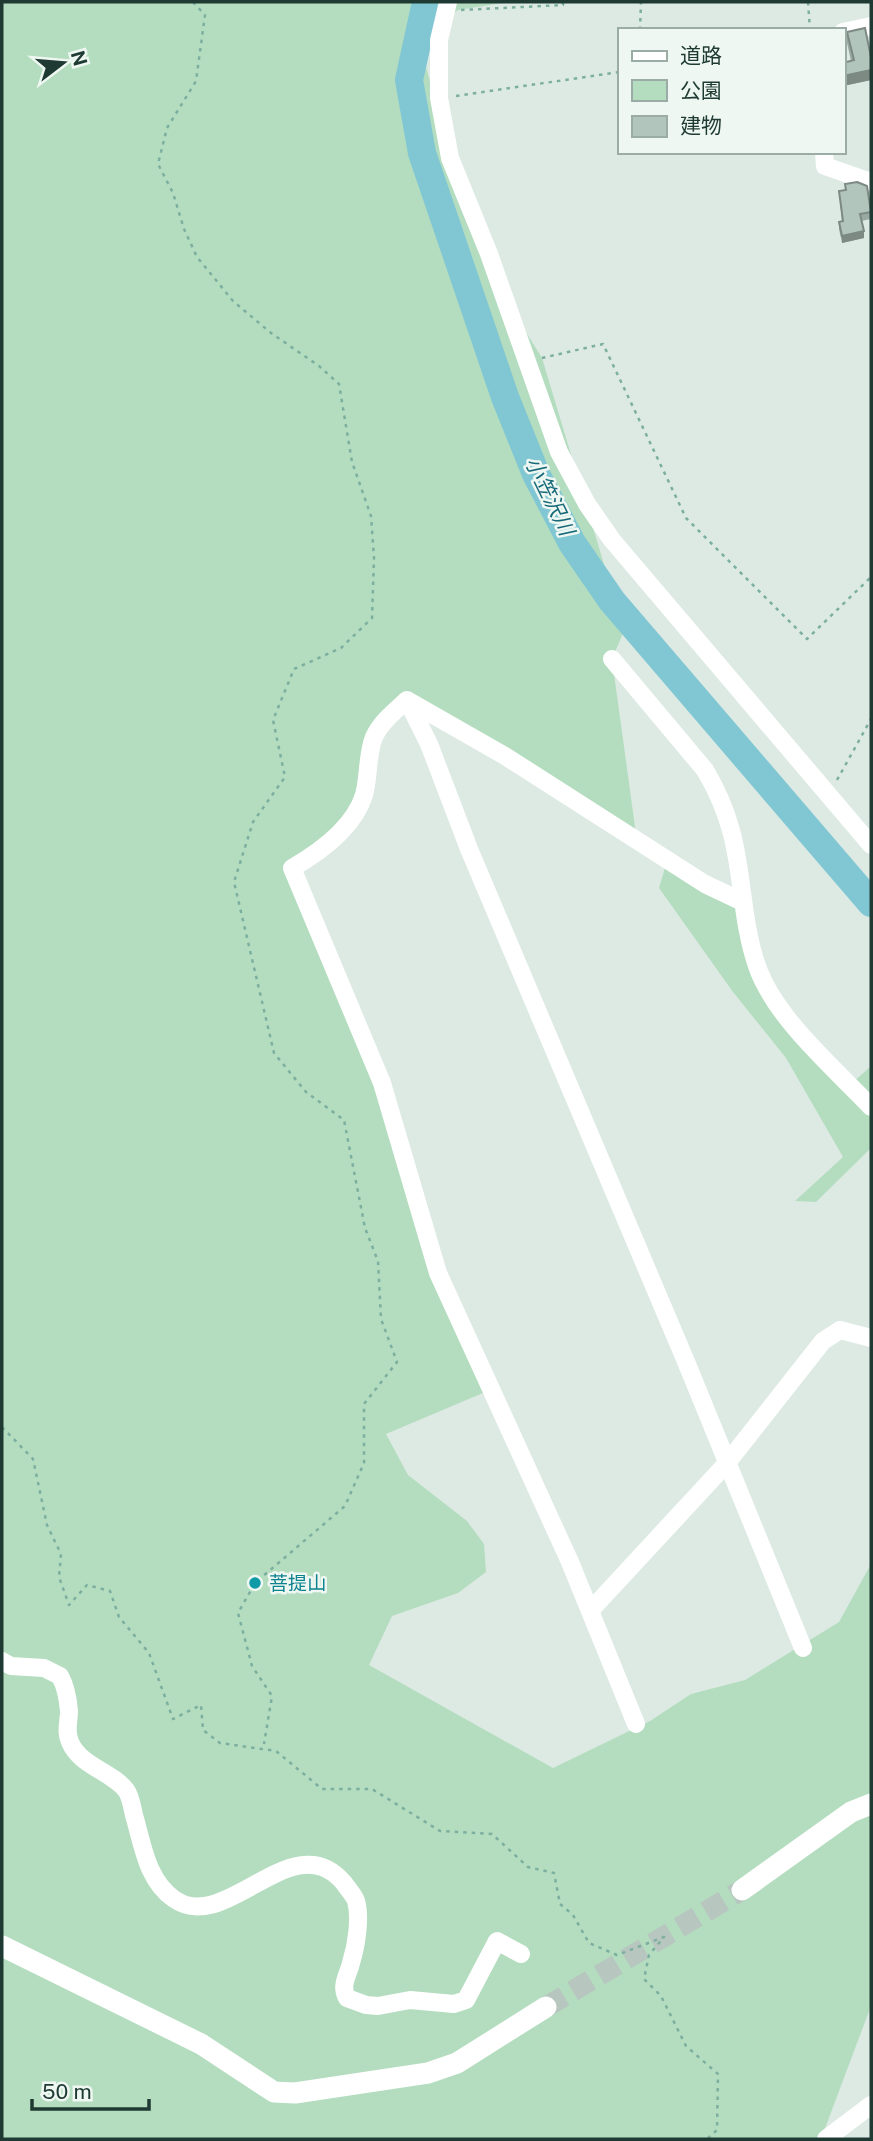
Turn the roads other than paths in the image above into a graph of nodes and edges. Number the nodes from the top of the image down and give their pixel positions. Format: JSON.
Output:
{"nodes":[{"id":1,"x":447,"y":6,"type":"edge"},
{"id":2,"x":871,"y":26,"type":"edge"},
{"id":3,"x":845,"y":32,"type":"edge"},
{"id":4,"x":824,"y":154,"type":"edge"},
{"id":5,"x":871,"y":182,"type":"edge"},
{"id":6,"x":612,"y":659,"type":"dead end"},
{"id":7,"x":407,"y":700,"type":"junction"},
{"id":8,"x":871,"y":845,"type":"edge"},
{"id":9,"x":743,"y":902,"type":"junction"},
{"id":10,"x":871,"y":1107,"type":"edge"},
{"id":11,"x":871,"y":1338,"type":"edge"},
{"id":12,"x":727,"y":1463,"type":"junction"},
{"id":13,"x":590,"y":1611,"type":"junction"},
{"id":14,"x":803,"y":1648,"type":"dead end"},
{"id":15,"x":2,"y":1661,"type":"edge"},
{"id":16,"x":636,"y":1724,"type":"dead end"},
{"id":17,"x":871,"y":1804,"type":"edge"},
{"id":18,"x":742,"y":1889,"type":"tunnel mouth"},
{"id":19,"x":2,"y":1946,"type":"edge"},
{"id":20,"x":521,"y":1954,"type":"dead end"},
{"id":21,"x":546,"y":2007,"type":"tunnel mouth"},
{"id":22,"x":871,"y":2105,"type":"edge"},
{"id":23,"x":826,"y":2139,"type":"edge"}],
"edges":[{"from":1,"to":8,"type":"street"},
{"from":2,"to":3,"type":"street"},
{"from":4,"to":5,"type":"street"},
{"from":6,"to":9,"type":"street"},
{"from":7,"to":9,"type":"street"},
{"from":7,"to":12,"type":"street"},
{"from":7,"to":13,"type":"street"},
{"from":9,"to":10,"type":"street"},
{"from":11,"to":12,"type":"street"},
{"from":12,"to":13,"type":"street"},
{"from":12,"to":14,"type":"street"},
{"from":13,"to":16,"type":"street"},
{"from":15,"to":20,"type":"street"},
{"from":17,"to":18,"type":"street"},
{"from":19,"to":21,"type":"street"},
{"from":22,"to":23,"type":"street"}]}
